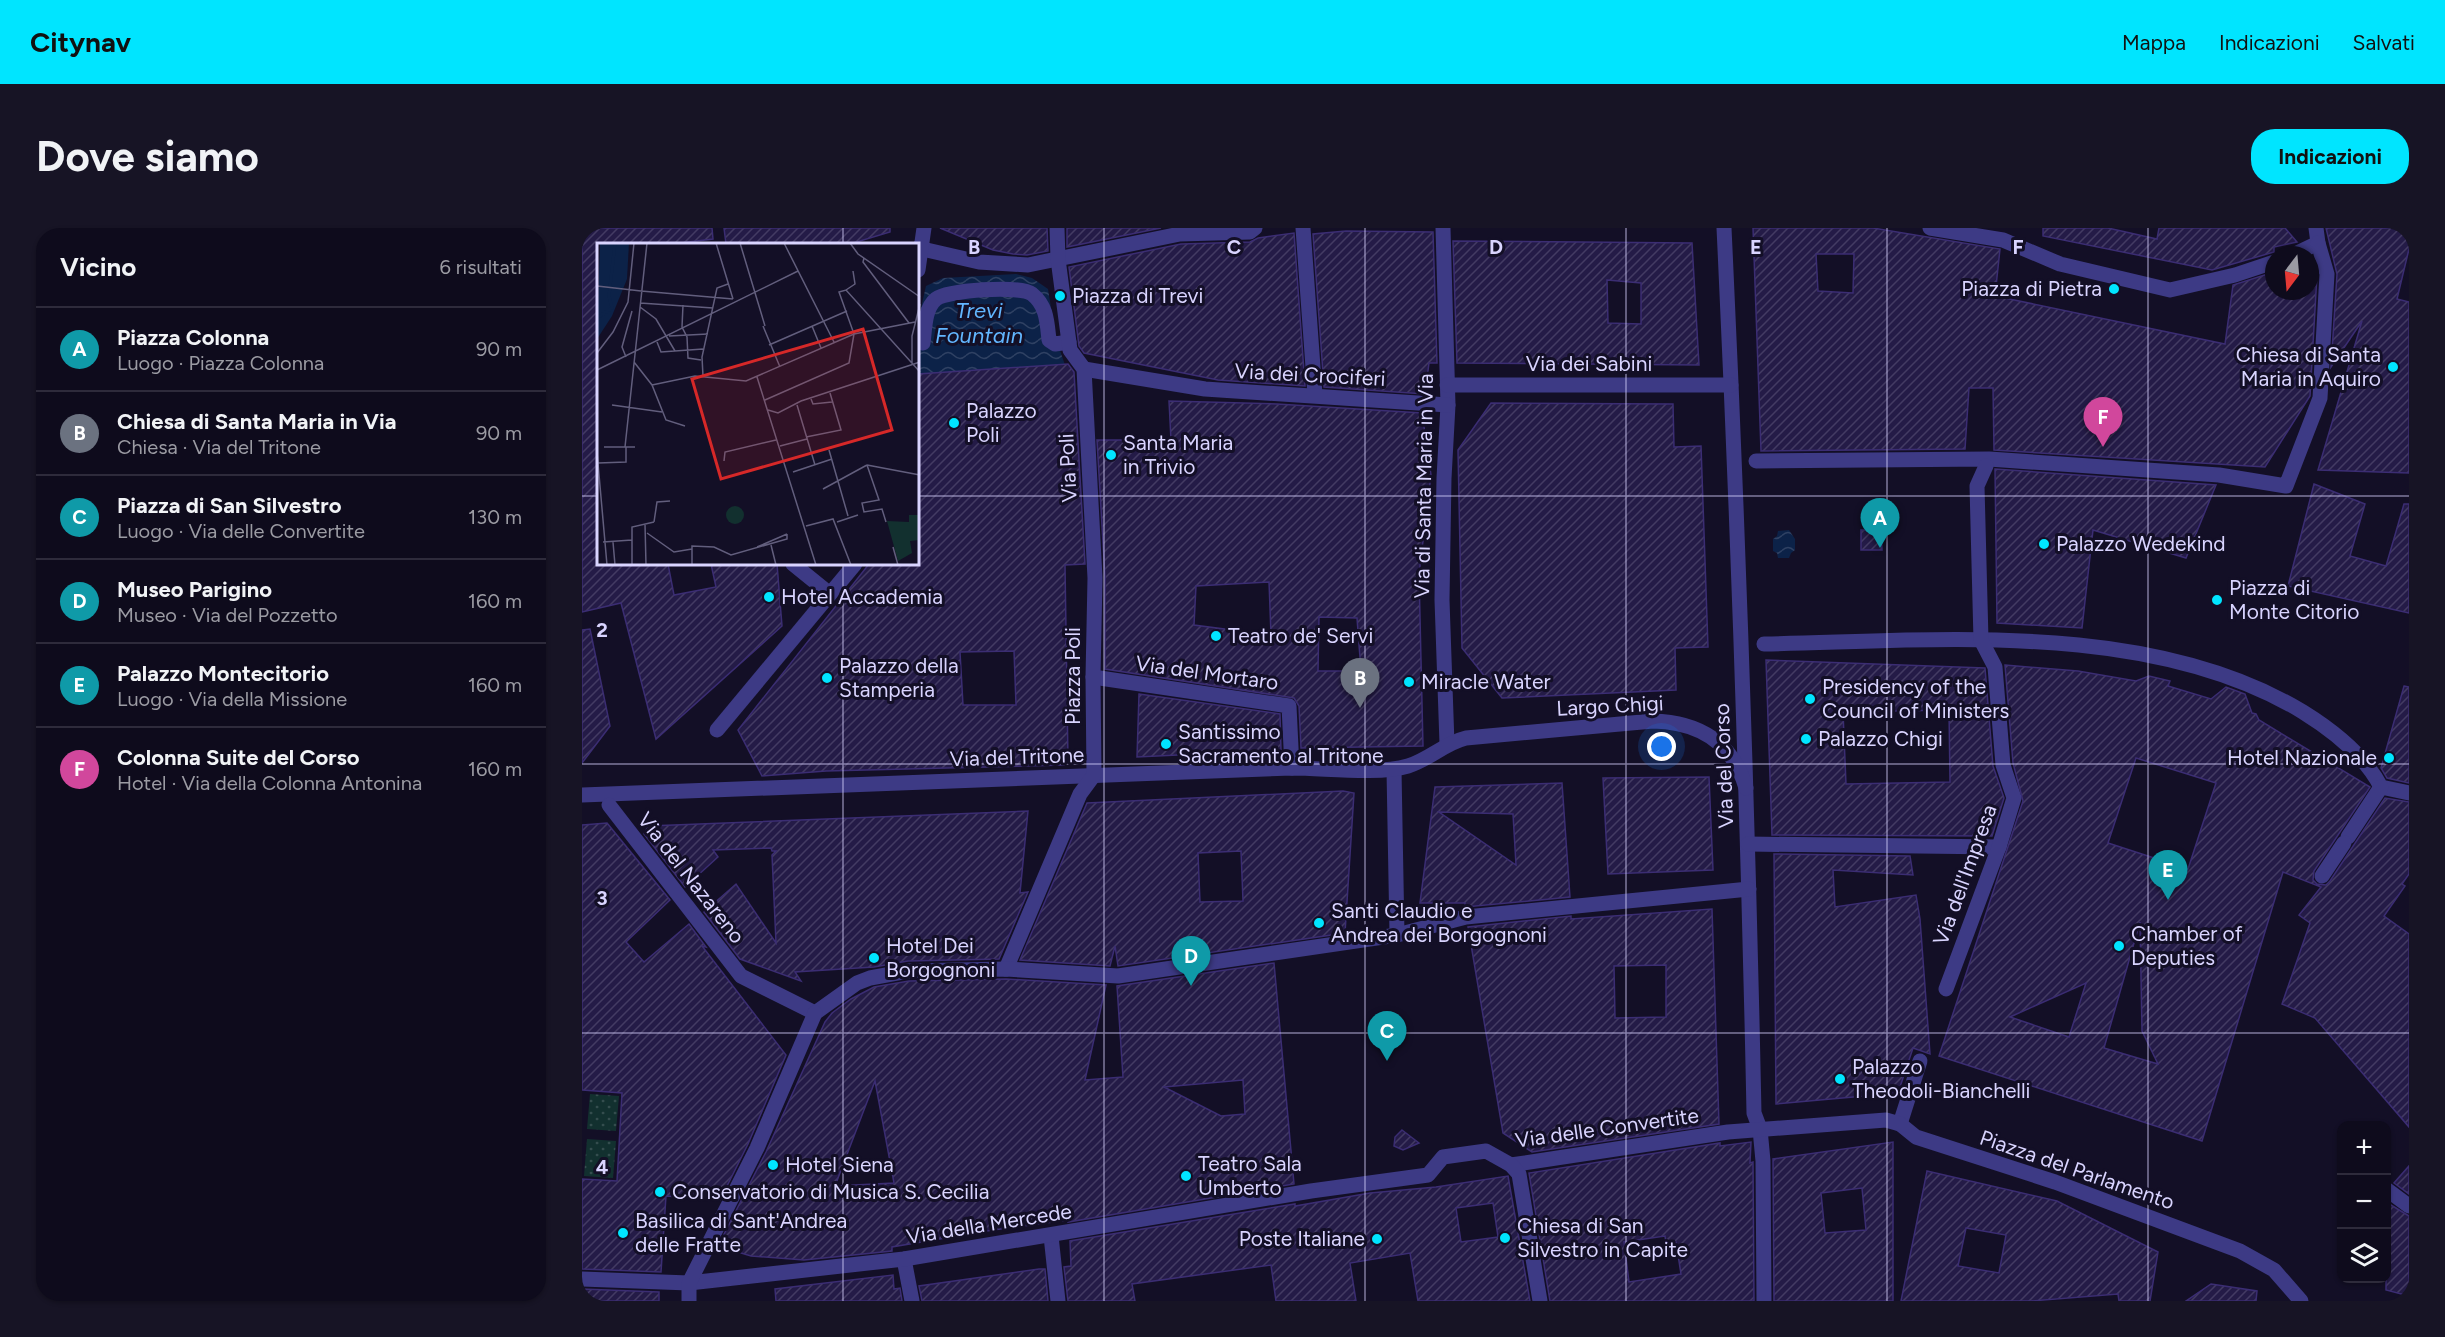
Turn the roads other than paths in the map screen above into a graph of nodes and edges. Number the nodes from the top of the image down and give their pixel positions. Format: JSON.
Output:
{"nodes":[{"id":1,"x":924,"y":228,"type":"edge"},
{"id":2,"x":1057,"y":228,"type":"edge"},
{"id":3,"x":1255,"y":228,"type":"edge"},
{"id":4,"x":1303,"y":228,"type":"edge"},
{"id":5,"x":1443,"y":228,"type":"edge"},
{"id":6,"x":1724,"y":228,"type":"edge"},
{"id":7,"x":1930,"y":228,"type":"edge"},
{"id":8,"x":2317,"y":236,"type":"edge"},
{"id":9,"x":2304,"y":246,"type":"edge"},
{"id":10,"x":920,"y":248,"type":"edge"},
{"id":11,"x":1058,"y":259,"type":"junction"},
{"id":12,"x":2265,"y":265,"type":"edge"},
{"id":13,"x":1049,"y":304,"type":"dead end"},
{"id":14,"x":923,"y":312,"type":"dead end"},
{"id":15,"x":1068,"y":342,"type":"junction"},
{"id":16,"x":923,"y":343,"type":"dead end"},
{"id":17,"x":1079,"y":364,"type":"junction"},
{"id":18,"x":1447,"y":385,"type":"junction"},
{"id":19,"x":1731,"y":385,"type":"junction"},
{"id":20,"x":1315,"y":395,"type":"junction"},
{"id":21,"x":1448,"y":405,"type":"junction"},
{"id":22,"x":1756,"y":461,"type":"dead end"},
{"id":23,"x":1988,"y":462,"type":"junction"},
{"id":24,"x":796,"y":566,"type":"edge"},
{"id":25,"x":853,"y":566,"type":"edge"},
{"id":26,"x":1095,"y":578,"type":"joint"},
{"id":27,"x":830,"y":594,"type":"junction"},
{"id":28,"x":1980,"y":640,"type":"junction"},
{"id":29,"x":1764,"y":644,"type":"dead end"},
{"id":30,"x":1093,"y":677,"type":"junction"},
{"id":31,"x":717,"y":730,"type":"dead end"},
{"id":32,"x":1447,"y":744,"type":"junction"},
{"id":33,"x":1292,"y":768,"type":"junction"},
{"id":34,"x":1394,"y":770,"type":"junction"},
{"id":35,"x":1094,"y":775,"type":"junction"},
{"id":36,"x":2379,"y":782,"type":"junction"},
{"id":37,"x":1746,"y":788,"type":"junction"},
{"id":38,"x":2409,"y":793,"type":"edge"},
{"id":39,"x":582,"y":795,"type":"edge"},
{"id":40,"x":609,"y":805,"type":"dead end"},
{"id":41,"x":1748,"y":844,"type":"junction"},
{"id":42,"x":1999,"y":847,"type":"junction"},
{"id":43,"x":2322,"y":876,"type":"dead end"},
{"id":44,"x":1749,"y":889,"type":"junction"},
{"id":45,"x":1397,"y":935,"type":"junction"},
{"id":46,"x":1006,"y":969,"type":"junction"},
{"id":47,"x":1946,"y":989,"type":"dead end"},
{"id":48,"x":815,"y":1013,"type":"junction"},
{"id":49,"x":1920,"y":1061,"type":"dead end"},
{"id":50,"x":1900,"y":1124,"type":"junction"},
{"id":51,"x":1760,"y":1129,"type":"junction"},
{"id":52,"x":1511,"y":1165,"type":"junction"},
{"id":53,"x":2391,"y":1193,"type":"edge"},
{"id":54,"x":1295,"y":1194,"type":"joint"},
{"id":55,"x":2409,"y":1206,"type":"edge"},
{"id":56,"x":1051,"y":1236,"type":"junction"},
{"id":57,"x":904,"y":1259,"type":"junction"},
{"id":58,"x":582,"y":1279,"type":"edge"},
{"id":59,"x":689,"y":1283,"type":"junction"},
{"id":60,"x":2295,"y":1298,"type":"edge"},
{"id":61,"x":689,"y":1301,"type":"edge"},
{"id":62,"x":912,"y":1301,"type":"edge"},
{"id":63,"x":1058,"y":1301,"type":"edge"},
{"id":64,"x":1540,"y":1301,"type":"edge"},
{"id":65,"x":1764,"y":1301,"type":"edge"}],
"edges":[{"from":1,"to":10,"type":"street"},
{"from":2,"to":11,"type":"street"},
{"from":3,"to":11,"type":"street"},
{"from":4,"to":20,"type":"street"},
{"from":5,"to":18,"type":"street","name":"Via di Santa Maria in Via"},
{"from":6,"to":19,"type":"street","name":"Via del Corso"},
{"from":7,"to":12,"type":"street"},
{"from":8,"to":9,"type":"street"},
{"from":8,"to":23,"type":"street"},
{"from":10,"to":11,"type":"street"},
{"from":11,"to":15,"type":"street"},
{"from":13,"to":14,"type":"street"},
{"from":15,"to":16,"type":"street"},
{"from":15,"to":17,"type":"street"},
{"from":17,"to":20,"type":"street","name":"Via dei Crociferi"},
{"from":17,"to":26,"type":"street","name":"Via Poli"},
{"from":18,"to":19,"type":"street","name":"Via dei Sabini"},
{"from":18,"to":21,"type":"street","name":"Via di Santa Maria in Via"},
{"from":19,"to":37,"type":"street","name":"Via del Corso"},
{"from":20,"to":21,"type":"street","name":"Via dei Crociferi"},
{"from":21,"to":32,"type":"street","name":"Via di Santa Maria in Via"},
{"from":22,"to":23,"type":"street"},
{"from":23,"to":28,"type":"street"},
{"from":24,"to":27,"type":"street"},
{"from":25,"to":27,"type":"street"},
{"from":26,"to":30,"type":"street","name":"Piazza Poli"},
{"from":27,"to":31,"type":"street"},
{"from":28,"to":29,"type":"street"},
{"from":28,"to":36,"type":"street"},
{"from":28,"to":42,"type":"street","name":"Via dell'Impresa"},
{"from":30,"to":33,"type":"street","name":"Via del Mortaro"},
{"from":30,"to":35,"type":"street","name":"Piazza Poli"},
{"from":32,"to":34,"type":"street","name":"Via del Tritone"},
{"from":32,"to":37,"type":"street","name":"Largo Chigi"},
{"from":33,"to":34,"type":"street","name":"Via del Tritone"},
{"from":33,"to":35,"type":"street","name":"Via del Tritone"},
{"from":34,"to":45,"type":"street"},
{"from":35,"to":39,"type":"street","name":"Via del Tritone"},
{"from":35,"to":46,"type":"street"},
{"from":36,"to":38,"type":"street"},
{"from":36,"to":43,"type":"street"},
{"from":37,"to":41,"type":"street","name":"Via del Corso"},
{"from":40,"to":48,"type":"street","name":"Via del Nazareno"},
{"from":41,"to":42,"type":"street"},
{"from":41,"to":44,"type":"street","name":"Via del Corso"},
{"from":42,"to":47,"type":"street","name":"Via dell'Impresa"},
{"from":44,"to":45,"type":"street"},
{"from":44,"to":51,"type":"street","name":"Via del Corso"},
{"from":45,"to":46,"type":"street"},
{"from":46,"to":48,"type":"street"},
{"from":48,"to":59,"type":"street"},
{"from":49,"to":50,"type":"street"},
{"from":50,"to":51,"type":"street","name":"Via delle Convertite"},
{"from":50,"to":60,"type":"street","name":"Piazza del Parlamento"},
{"from":51,"to":52,"type":"street","name":"Via delle Convertite"},
{"from":51,"to":65,"type":"street","name":"Via del Corso"},
{"from":52,"to":54,"type":"street","name":"Via delle Convertite"},
{"from":52,"to":64,"type":"street"},
{"from":53,"to":55,"type":"street"},
{"from":54,"to":56,"type":"street","name":"Via della Mercede"},
{"from":56,"to":57,"type":"street","name":"Via della Mercede"},
{"from":56,"to":63,"type":"street"},
{"from":57,"to":59,"type":"street","name":"Via della Mercede"},
{"from":57,"to":62,"type":"street"},
{"from":58,"to":59,"type":"street","name":"Via della Mercede"},
{"from":59,"to":61,"type":"street"}]}
